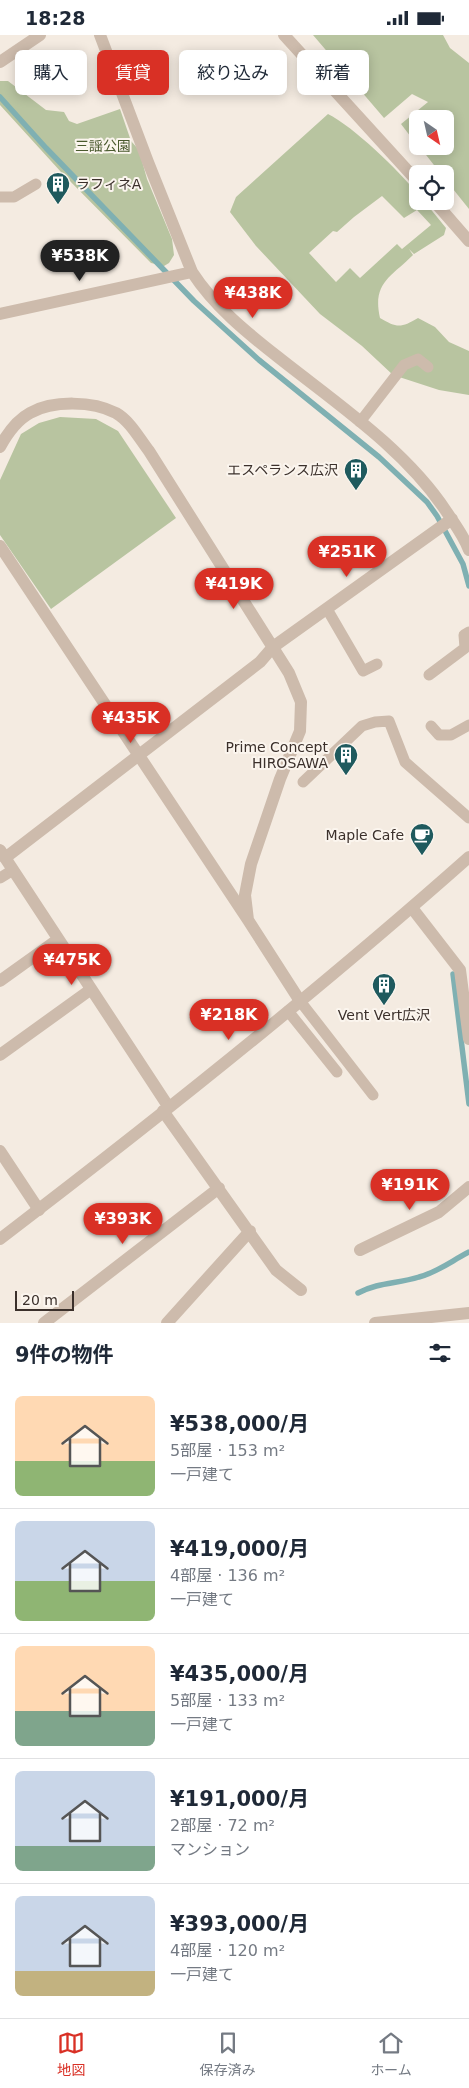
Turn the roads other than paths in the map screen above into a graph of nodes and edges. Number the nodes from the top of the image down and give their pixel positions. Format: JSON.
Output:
{"nodes":[{"id":1,"x":40,"y":35,"type":"edge"},
{"id":2,"x":100,"y":35,"type":"edge"},
{"id":3,"x":284,"y":35,"type":"edge"},
{"id":4,"x":0,"y":62,"type":"edge"},
{"id":5,"x":409,"y":172,"type":"edge"},
{"id":6,"x":36,"y":184,"type":"dead end"},
{"id":7,"x":0,"y":197,"type":"edge"},
{"id":8,"x":442,"y":210,"type":"edge"},
{"id":9,"x":469,"y":241,"type":"edge"},
{"id":10,"x":192,"y":271,"type":"junction"},
{"id":11,"x":0,"y":314,"type":"edge"},
{"id":12,"x":428,"y":367,"type":"dead end"},
{"id":13,"x":360,"y":422,"type":"junction"},
{"id":14,"x":0,"y":447,"type":"edge"},
{"id":15,"x":445,"y":524,"type":"junction"},
{"id":16,"x":0,"y":546,"type":"edge"},
{"id":17,"x":468,"y":547,"type":"edge"},
{"id":18,"x":327,"y":609,"type":"junction"},
{"id":19,"x":469,"y":632,"type":"edge"},
{"id":20,"x":274,"y":647,"type":"junction"},
{"id":21,"x":377,"y":664,"type":"dead end"},
{"id":22,"x":429,"y":675,"type":"dead end"},
{"id":23,"x":469,"y":725,"type":"edge"},
{"id":24,"x":431,"y":726,"type":"dead end"},
{"id":25,"x":139,"y":756,"type":"junction"},
{"id":26,"x":303,"y":782,"type":"dead end"},
{"id":27,"x":469,"y":818,"type":"edge"},
{"id":28,"x":2,"y":854,"type":"edge"},
{"id":29,"x":469,"y":857,"type":"edge"},
{"id":30,"x":13,"y":870,"type":"junction"},
{"id":31,"x":0,"y":878,"type":"edge"},
{"id":32,"x":412,"y":909,"type":"junction"},
{"id":33,"x":248,"y":921,"type":"junction"},
{"id":34,"x":57,"y":939,"type":"junction"},
{"id":35,"x":0,"y":981,"type":"edge"},
{"id":36,"x":90,"y":990,"type":"junction"},
{"id":37,"x":300,"y":1001,"type":"junction"},
{"id":38,"x":288,"y":1011,"type":"junction"},
{"id":39,"x":469,"y":1039,"type":"edge"},
{"id":40,"x":0,"y":1055,"type":"edge"},
{"id":41,"x":337,"y":1072,"type":"dead end"},
{"id":42,"x":373,"y":1095,"type":"dead end"},
{"id":43,"x":166,"y":1109,"type":"junction"},
{"id":44,"x":0,"y":1151,"type":"edge"},
{"id":45,"x":469,"y":1187,"type":"edge"},
{"id":46,"x":219,"y":1188,"type":"junction"},
{"id":47,"x":39,"y":1209,"type":"junction"},
{"id":48,"x":250,"y":1231,"type":"junction"},
{"id":49,"x":0,"y":1239,"type":"edge"},
{"id":50,"x":360,"y":1250,"type":"dead end"},
{"id":51,"x":301,"y":1290,"type":"dead end"},
{"id":52,"x":469,"y":1313,"type":"edge"},
{"id":53,"x":44,"y":1323,"type":"edge"},
{"id":54,"x":167,"y":1323,"type":"edge"},
{"id":55,"x":375,"y":1323,"type":"edge"}],
"edges":[{"from":1,"to":4,"type":"street"},
{"from":2,"to":10,"type":"street"},
{"from":3,"to":5,"type":"street"},
{"from":6,"to":7,"type":"lane"},
{"from":8,"to":9,"type":"street"},
{"from":10,"to":11,"type":"street"},
{"from":10,"to":13,"type":"street"},
{"from":12,"to":13,"type":"lane"},
{"from":13,"to":15,"type":"street"},
{"from":14,"to":20,"type":"street"},
{"from":15,"to":17,"type":"street"},
{"from":15,"to":18,"type":"street"},
{"from":16,"to":25,"type":"street"},
{"from":18,"to":20,"type":"street"},
{"from":18,"to":21,"type":"lane"},
{"from":19,"to":22,"type":"lane"},
{"from":20,"to":25,"type":"street"},
{"from":20,"to":33,"type":"street"},
{"from":23,"to":24,"type":"lane"},
{"from":25,"to":28,"type":"street"},
{"from":25,"to":33,"type":"street"},
{"from":26,"to":27,"type":"lane"},
{"from":28,"to":30,"type":"street"},
{"from":29,"to":32,"type":"street"},
{"from":30,"to":31,"type":"lane"},
{"from":30,"to":34,"type":"street"},
{"from":32,"to":37,"type":"street"},
{"from":32,"to":39,"type":"street"},
{"from":33,"to":37,"type":"street"},
{"from":34,"to":35,"type":"street"},
{"from":34,"to":36,"type":"street"},
{"from":36,"to":40,"type":"street"},
{"from":36,"to":43,"type":"street"},
{"from":37,"to":38,"type":"street"},
{"from":37,"to":42,"type":"lane"},
{"from":38,"to":41,"type":"lane"},
{"from":38,"to":43,"type":"street"},
{"from":43,"to":46,"type":"street"},
{"from":43,"to":47,"type":"street"},
{"from":44,"to":47,"type":"street"},
{"from":45,"to":50,"type":"street"},
{"from":46,"to":48,"type":"street"},
{"from":46,"to":53,"type":"street"},
{"from":47,"to":49,"type":"street"},
{"from":48,"to":51,"type":"street"},
{"from":48,"to":54,"type":"street"},
{"from":52,"to":55,"type":"street"}]}
